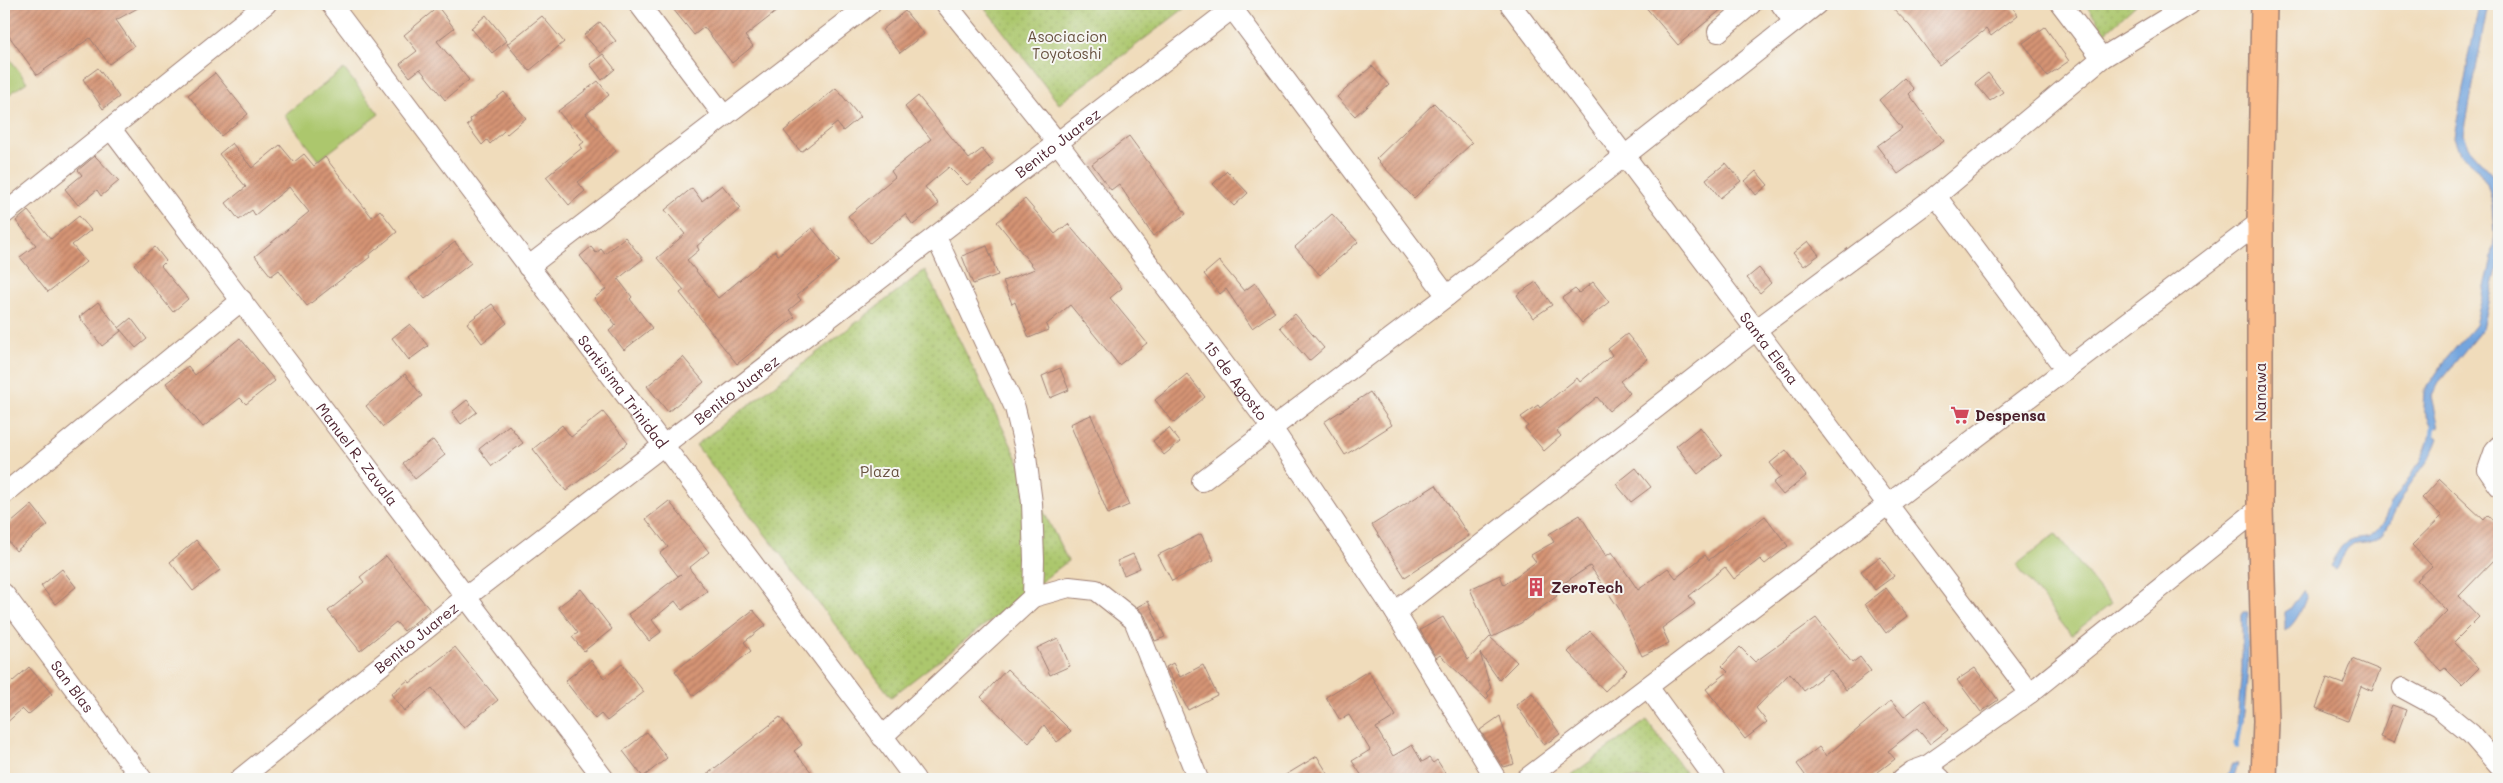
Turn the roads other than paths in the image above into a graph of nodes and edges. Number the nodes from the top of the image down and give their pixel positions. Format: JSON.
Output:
{"nodes":[{"id":1,"x":266,"y":4,"type":"edge"},
{"id":2,"x":332,"y":4,"type":"edge"},
{"id":3,"x":639,"y":4,"type":"edge"},
{"id":4,"x":870,"y":4,"type":"edge"},
{"id":5,"x":946,"y":4,"type":"edge"},
{"id":6,"x":1510,"y":4,"type":"edge"},
{"id":7,"x":1751,"y":4,"type":"edge"},
{"id":8,"x":1781,"y":4,"type":"edge"},
{"id":9,"x":1817,"y":4,"type":"edge"},
{"id":10,"x":2061,"y":4,"type":"edge"},
{"id":11,"x":2190,"y":4,"type":"edge"},
{"id":12,"x":2264,"y":4,"type":"edge"},
{"id":13,"x":1235,"y":6,"type":"edge"},
{"id":14,"x":1794,"y":22,"type":"junction"},
{"id":15,"x":1718,"y":32,"type":"dead end"},
{"id":16,"x":2102,"y":58,"type":"junction"},
{"id":17,"x":724,"y":116,"type":"junction"},
{"id":18,"x":111,"y":129,"type":"junction"},
{"id":19,"x":1057,"y":142,"type":"junction"},
{"id":20,"x":1626,"y":155,"type":"junction"},
{"id":21,"x":1936,"y":196,"type":"junction"},
{"id":22,"x":4,"y":214,"type":"edge"},
{"id":23,"x":2260,"y":222,"type":"junction"},
{"id":24,"x":936,"y":237,"type":"junction"},
{"id":25,"x":528,"y":267,"type":"junction"},
{"id":26,"x":1446,"y":296,"type":"junction"},
{"id":27,"x":242,"y":300,"type":"junction"},
{"id":28,"x":1757,"y":329,"type":"junction"},
{"id":29,"x":2066,"y":370,"type":"junction"},
{"id":30,"x":1272,"y":428,"type":"junction"},
{"id":31,"x":663,"y":446,"type":"junction"},
{"id":32,"x":2499,"y":446,"type":"edge"},
{"id":33,"x":1202,"y":480,"type":"dead end"},
{"id":34,"x":2499,"y":486,"type":"edge"},
{"id":35,"x":4,"y":494,"type":"edge"},
{"id":36,"x":1888,"y":504,"type":"junction"},
{"id":37,"x":2260,"y":508,"type":"junction"},
{"id":38,"x":4,"y":594,"type":"edge"},
{"id":39,"x":466,"y":597,"type":"junction"},
{"id":40,"x":1033,"y":597,"type":"junction"},
{"id":41,"x":1395,"y":612,"type":"junction"},
{"id":42,"x":1648,"y":687,"type":"junction"},
{"id":43,"x":2403,"y":688,"type":"dead end"},
{"id":44,"x":2030,"y":693,"type":"junction"},
{"id":45,"x":882,"y":737,"type":"junction"},
{"id":46,"x":2499,"y":766,"type":"edge"},
{"id":47,"x":1934,"y":773,"type":"edge"},
{"id":48,"x":142,"y":779,"type":"edge"},
{"id":49,"x":240,"y":779,"type":"edge"},
{"id":50,"x":603,"y":779,"type":"edge"},
{"id":51,"x":915,"y":779,"type":"edge"},
{"id":52,"x":1198,"y":779,"type":"edge"},
{"id":53,"x":1496,"y":779,"type":"edge"},
{"id":54,"x":1526,"y":779,"type":"edge"},
{"id":55,"x":1715,"y":779,"type":"edge"},
{"id":56,"x":1902,"y":779,"type":"edge"},
{"id":57,"x":2264,"y":779,"type":"edge"}],
"edges":[{"from":1,"to":18,"type":"street"},
{"from":2,"to":25,"type":"street","name":"Santisima Trinidad"},
{"from":3,"to":17,"type":"street"},
{"from":4,"to":17,"type":"street"},
{"from":5,"to":19,"type":"street","name":"15 de Agosto"},
{"from":6,"to":20,"type":"street","name":"Santa Elena"},
{"from":7,"to":15,"type":"street"},
{"from":8,"to":14,"type":"street"},
{"from":9,"to":14,"type":"street"},
{"from":10,"to":16,"type":"street"},
{"from":11,"to":16,"type":"street"},
{"from":12,"to":23,"type":"main road","name":"Nanawa"},
{"from":13,"to":19,"type":"street","name":"Benito Juarez"},
{"from":13,"to":26,"type":"street"},
{"from":14,"to":20,"type":"street"},
{"from":16,"to":21,"type":"street"},
{"from":17,"to":25,"type":"street"},
{"from":18,"to":22,"type":"street"},
{"from":18,"to":27,"type":"street","name":"Manuel R. Zavala"},
{"from":19,"to":24,"type":"street","name":"Benito Juarez"},
{"from":19,"to":30,"type":"street","name":"15 de Agosto"},
{"from":20,"to":26,"type":"street"},
{"from":20,"to":28,"type":"street","name":"Santa Elena"},
{"from":21,"to":28,"type":"street"},
{"from":21,"to":29,"type":"street"},
{"from":23,"to":29,"type":"street"},
{"from":23,"to":37,"type":"main road","name":"Nanawa"},
{"from":24,"to":31,"type":"street","name":"Benito Juarez"},
{"from":24,"to":40,"type":"street"},
{"from":25,"to":31,"type":"street","name":"Santisima Trinidad"},
{"from":26,"to":30,"type":"street"},
{"from":27,"to":35,"type":"street"},
{"from":27,"to":39,"type":"street","name":"Manuel R. Zavala"},
{"from":28,"to":36,"type":"street","name":"Santa Elena"},
{"from":28,"to":41,"type":"street"},
{"from":29,"to":36,"type":"street"},
{"from":30,"to":33,"type":"street"},
{"from":30,"to":41,"type":"street","name":"15 de Agosto"},
{"from":31,"to":39,"type":"street","name":"Benito Juarez"},
{"from":31,"to":45,"type":"street","name":"Santisima Trinidad"},
{"from":32,"to":34,"type":"street"},
{"from":36,"to":42,"type":"street"},
{"from":36,"to":44,"type":"street","name":"Santa Elena"},
{"from":37,"to":44,"type":"street"},
{"from":37,"to":57,"type":"main road","name":"Nanawa"},
{"from":38,"to":48,"type":"street","name":"San Blas"},
{"from":39,"to":49,"type":"street","name":"Benito Juarez"},
{"from":39,"to":50,"type":"street","name":"Manuel R. Zavala"},
{"from":40,"to":45,"type":"street"},
{"from":40,"to":52,"type":"street"},
{"from":41,"to":53,"type":"street","name":"15 de Agosto"},
{"from":42,"to":54,"type":"street"},
{"from":42,"to":55,"type":"street"},
{"from":43,"to":46,"type":"street"},
{"from":44,"to":47,"type":"street"},
{"from":45,"to":51,"type":"street","name":"Santisima Trinidad"},
{"from":47,"to":56,"type":"street"}]}
